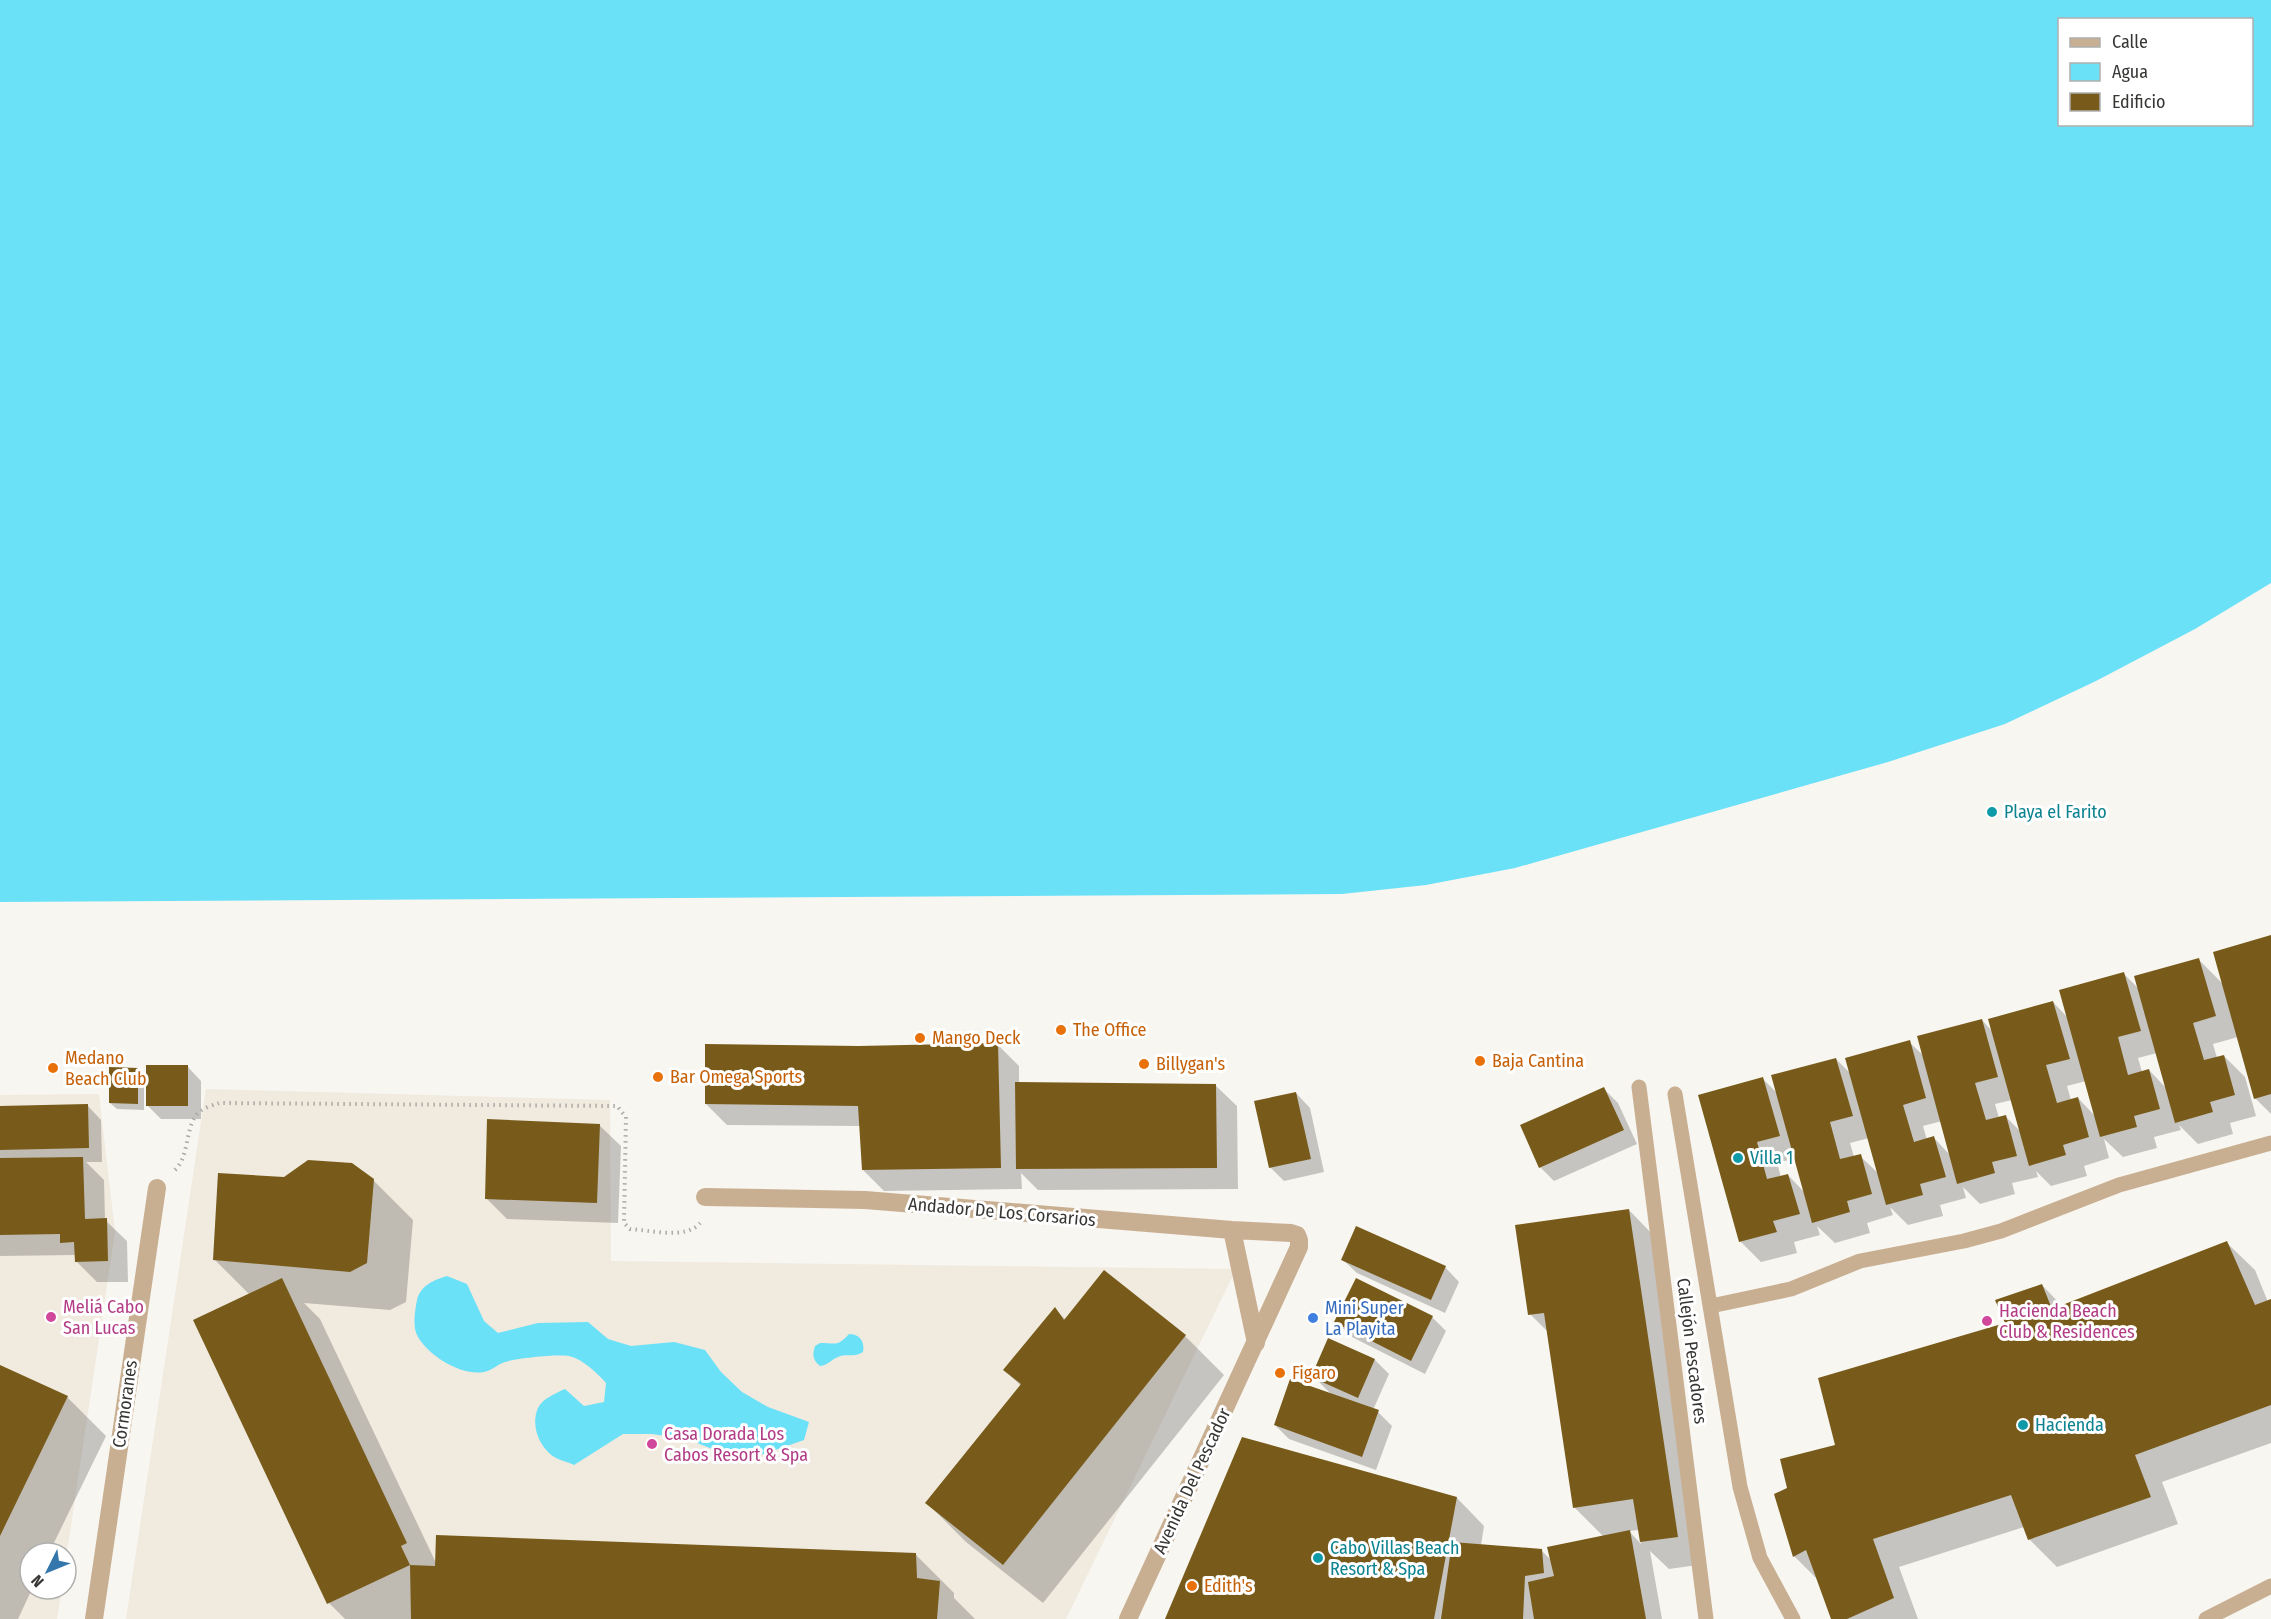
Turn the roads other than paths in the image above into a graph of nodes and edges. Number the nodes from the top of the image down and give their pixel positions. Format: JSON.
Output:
{"nodes":[{"id":1,"x":1639,"y":1087,"type":"dead end"},
{"id":2,"x":1675,"y":1094,"type":"dead end"},
{"id":3,"x":2271,"y":1143,"type":"edge"},
{"id":4,"x":157,"y":1188,"type":"road end"},
{"id":5,"x":705,"y":1197,"type":"road end"},
{"id":6,"x":1232,"y":1230,"type":"junction"},
{"id":7,"x":1297,"y":1235,"type":"joint"},
{"id":8,"x":1710,"y":1306,"type":"junction"},
{"id":9,"x":1256,"y":1343,"type":"junction"},
{"id":10,"x":2271,"y":1586,"type":"edge"},
{"id":11,"x":94,"y":1619,"type":"edge"},
{"id":12,"x":1128,"y":1619,"type":"edge"},
{"id":13,"x":1706,"y":1619,"type":"edge"},
{"id":14,"x":1793,"y":1619,"type":"edge"},
{"id":15,"x":2206,"y":1619,"type":"edge"}],
"edges":[{"from":1,"to":13,"type":"lane","name":"Callejón Pescadores"},
{"from":2,"to":8,"type":"lane"},
{"from":3,"to":8,"type":"lane"},
{"from":4,"to":11,"type":"street","name":"Cormoranes"},
{"from":5,"to":6,"type":"street","name":"Andador De Los Corsarios"},
{"from":6,"to":7,"type":"street","name":"Andador De Los Corsarios"},
{"from":6,"to":9,"type":"street"},
{"from":7,"to":9,"type":"street","name":"Avenida Del Pescador"},
{"from":8,"to":14,"type":"lane"},
{"from":9,"to":12,"type":"street","name":"Avenida Del Pescador"},
{"from":10,"to":15,"type":"lane"}]}
